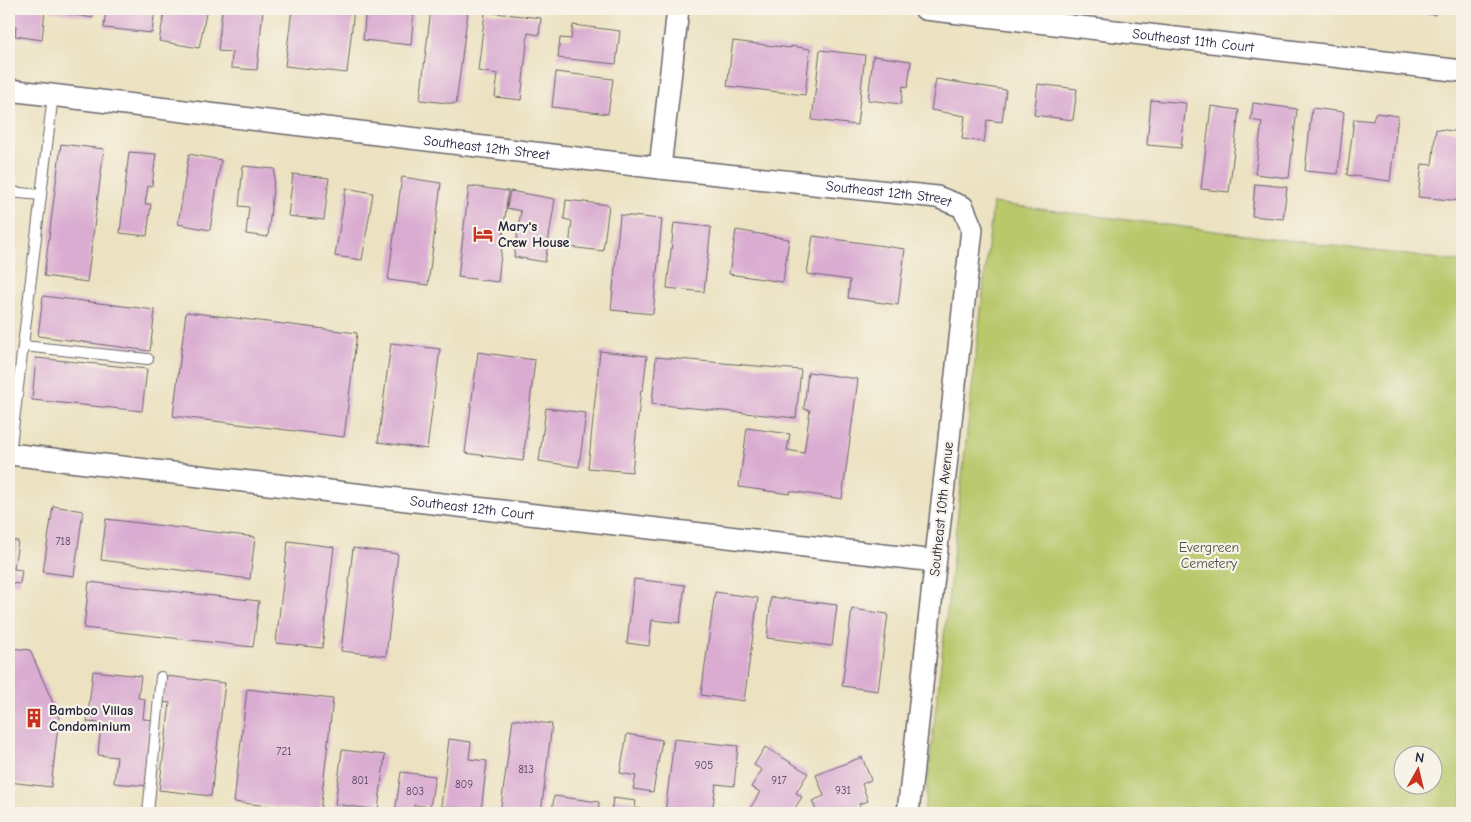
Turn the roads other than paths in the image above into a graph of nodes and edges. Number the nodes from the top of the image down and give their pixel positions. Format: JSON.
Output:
{"nodes":[{"id":1,"x":678,"y":9,"type":"edge"},
{"id":2,"x":925,"y":9,"type":"edge"},
{"id":3,"x":1462,"y":71,"type":"edge"},
{"id":4,"x":9,"y":90,"type":"edge"},
{"id":5,"x":53,"y":95,"type":"junction"},
{"id":6,"x":660,"y":168,"type":"junction"},
{"id":7,"x":9,"y":192,"type":"edge"},
{"id":8,"x":41,"y":195,"type":"junction"},
{"id":9,"x":963,"y":207,"type":"joint"},
{"id":10,"x":23,"y":346,"type":"junction"},
{"id":11,"x":148,"y":359,"type":"dead end"},
{"id":12,"x":9,"y":454,"type":"edge"},
{"id":13,"x":935,"y":561,"type":"junction"},
{"id":14,"x":161,"y":677,"type":"dead end"},
{"id":15,"x":148,"y":813,"type":"edge"},
{"id":16,"x":908,"y":813,"type":"edge"}],
"edges":[{"from":1,"to":6,"type":"street"},
{"from":2,"to":3,"type":"street","name":"Southeast 11th Court"},
{"from":4,"to":5,"type":"street","name":"Southeast 12th Street"},
{"from":5,"to":6,"type":"street","name":"Southeast 12th Street"},
{"from":5,"to":8,"type":"lane"},
{"from":6,"to":9,"type":"street","name":"Southeast 12th Street"},
{"from":7,"to":8,"type":"lane"},
{"from":8,"to":10,"type":"lane"},
{"from":9,"to":13,"type":"street","name":"Southeast 10th Avenue"},
{"from":10,"to":11,"type":"lane"},
{"from":10,"to":12,"type":"lane"},
{"from":12,"to":13,"type":"street","name":"Southeast 12th Court"},
{"from":13,"to":16,"type":"street","name":"Southeast 10th Avenue"},
{"from":14,"to":15,"type":"lane"}]}
